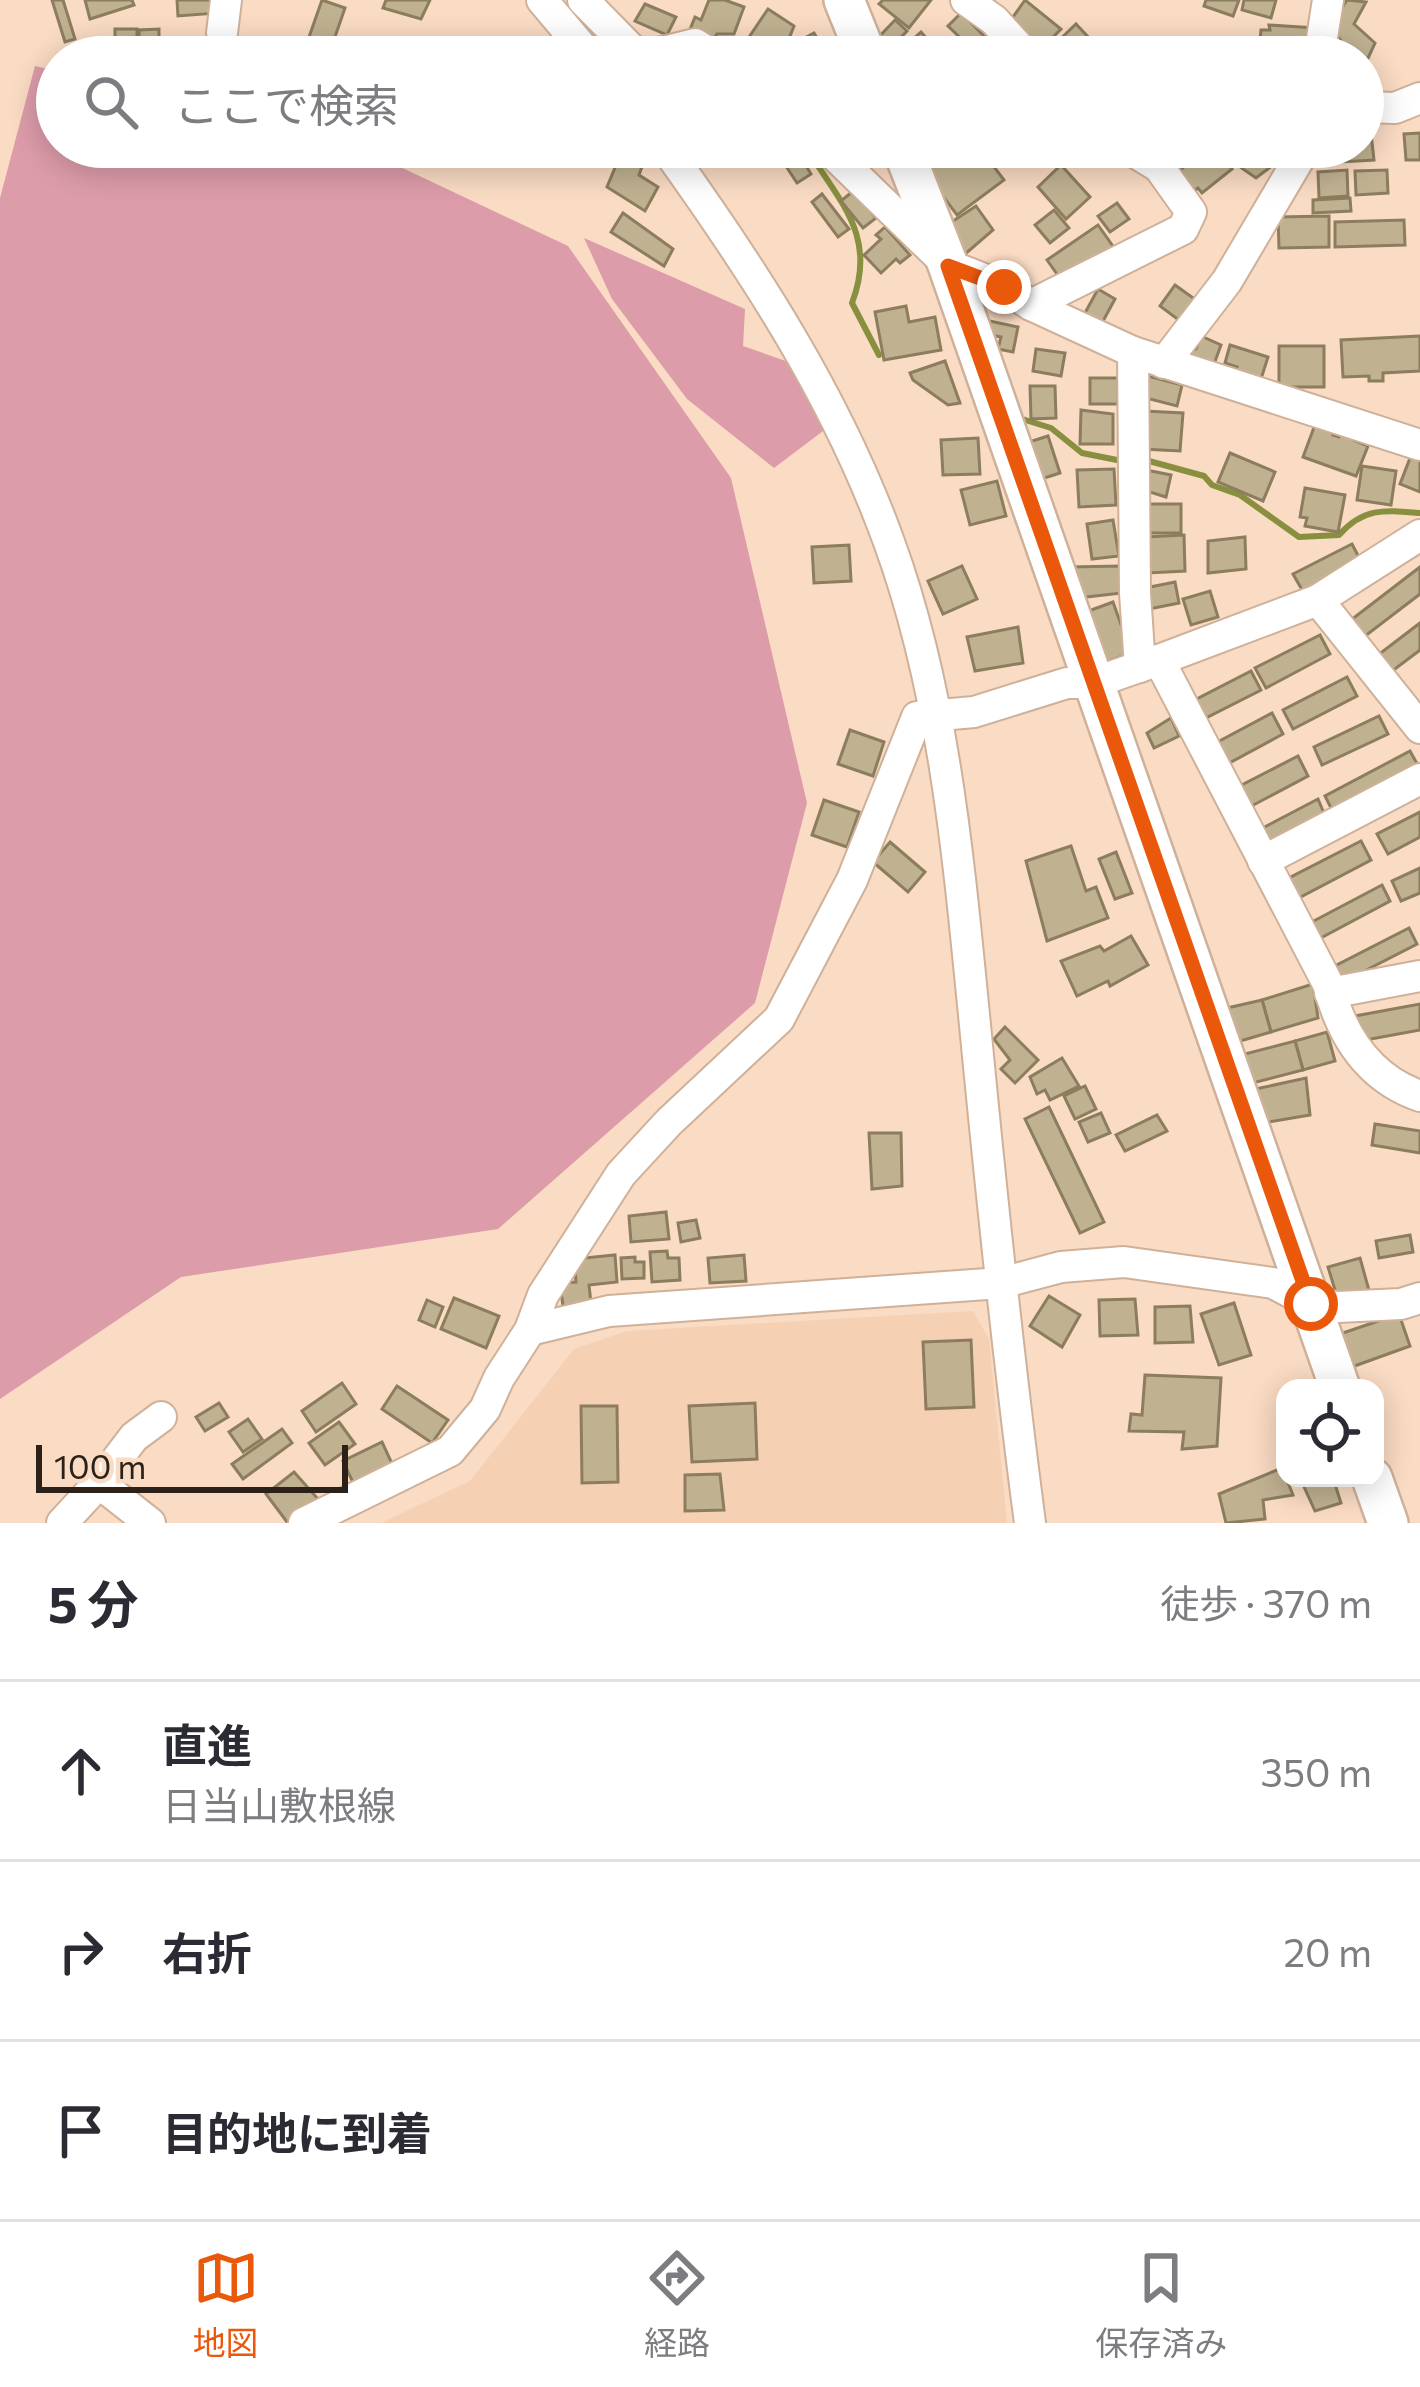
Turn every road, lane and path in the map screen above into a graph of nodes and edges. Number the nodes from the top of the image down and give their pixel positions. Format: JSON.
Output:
{"nodes":[{"id":1,"x":226,"y":0,"type":"edge"},
{"id":2,"x":542,"y":0,"type":"edge"},
{"id":3,"x":583,"y":0,"type":"edge"},
{"id":4,"x":844,"y":0,"type":"edge"},
{"id":5,"x":966,"y":0,"type":"edge"},
{"id":6,"x":1328,"y":0,"type":"edge"},
{"id":7,"x":222,"y":34,"type":"dead end"},
{"id":8,"x":572,"y":36,"type":"edge"},
{"id":9,"x":620,"y":36,"type":"edge"},
{"id":10,"x":859,"y":36,"type":"edge"},
{"id":11,"x":1009,"y":36,"type":"edge"},
{"id":12,"x":1322,"y":36,"type":"edge"},
{"id":13,"x":1420,"y":98,"type":"edge"},
{"id":14,"x":1384,"y":108,"type":"edge"},
{"id":15,"x":680,"y":168,"type":"edge"},
{"id":16,"x":848,"y":168,"type":"edge"},
{"id":17,"x":910,"y":168,"type":"edge"},
{"id":18,"x":1160,"y":168,"type":"edge"},
{"id":19,"x":1294,"y":168,"type":"edge"},
{"id":20,"x":948,"y":266,"type":"junction"},
{"id":21,"x":1031,"y":305,"type":"junction"},
{"id":22,"x":1132,"y":352,"type":"junction"},
{"id":23,"x":1164,"y":363,"type":"junction"},
{"id":24,"x":1420,"y":446,"type":"edge"},
{"id":25,"x":1420,"y":535,"type":"edge"},
{"id":26,"x":1318,"y":600,"type":"junction"},
{"id":27,"x":1150,"y":663,"type":"junction"},
{"id":28,"x":1093,"y":682,"type":"junction"},
{"id":29,"x":935,"y":714,"type":"junction"},
{"id":30,"x":1420,"y":728,"type":"edge"},
{"id":31,"x":1420,"y":779,"type":"edge"},
{"id":32,"x":1263,"y":861,"type":"junction"},
{"id":33,"x":1420,"y":976,"type":"edge"},
{"id":34,"x":1330,"y":993,"type":"junction"},
{"id":35,"x":1420,"y":1096,"type":"edge"},
{"id":36,"x":1001,"y":1283,"type":"junction"},
{"id":37,"x":1420,"y":1298,"type":"edge"},
{"id":38,"x":1311,"y":1304,"type":"junction"},
{"id":39,"x":530,"y":1330,"type":"junction"},
{"id":40,"x":1337,"y":1379,"type":"edge"},
{"id":41,"x":161,"y":1417,"type":"dead end"},
{"id":42,"x":99,"y":1483,"type":"junction"},
{"id":43,"x":1375,"y":1487,"type":"edge"},
{"id":44,"x":62,"y":1523,"type":"edge"},
{"id":45,"x":150,"y":1523,"type":"edge"},
{"id":46,"x":304,"y":1523,"type":"edge"},
{"id":47,"x":1030,"y":1523,"type":"edge"},
{"id":48,"x":1388,"y":1523,"type":"edge"}],
"edges":[{"from":1,"to":7,"type":"street"},
{"from":2,"to":8,"type":"street"},
{"from":3,"to":9,"type":"street"},
{"from":4,"to":10,"type":"main road"},
{"from":5,"to":11,"type":"street"},
{"from":6,"to":12,"type":"street"},
{"from":13,"to":14,"type":"street"},
{"from":15,"to":29,"type":"street"},
{"from":16,"to":20,"type":"street"},
{"from":17,"to":20,"type":"main road"},
{"from":18,"to":21,"type":"street"},
{"from":19,"to":23,"type":"street"},
{"from":20,"to":21,"type":"street"},
{"from":20,"to":28,"type":"main road"},
{"from":21,"to":22,"type":"street"},
{"from":22,"to":23,"type":"street"},
{"from":22,"to":27,"type":"street"},
{"from":23,"to":24,"type":"street"},
{"from":25,"to":26,"type":"street"},
{"from":26,"to":27,"type":"street"},
{"from":26,"to":30,"type":"street"},
{"from":27,"to":28,"type":"street"},
{"from":27,"to":32,"type":"street"},
{"from":28,"to":29,"type":"street"},
{"from":28,"to":38,"type":"main road"},
{"from":29,"to":36,"type":"street"},
{"from":29,"to":39,"type":"street"},
{"from":31,"to":32,"type":"street"},
{"from":32,"to":34,"type":"street"},
{"from":33,"to":34,"type":"street"},
{"from":34,"to":35,"type":"street"},
{"from":36,"to":38,"type":"street"},
{"from":36,"to":39,"type":"street"},
{"from":36,"to":47,"type":"street"},
{"from":37,"to":38,"type":"street"},
{"from":38,"to":40,"type":"main road"},
{"from":39,"to":46,"type":"street"},
{"from":41,"to":42,"type":"street"},
{"from":42,"to":44,"type":"street"},
{"from":42,"to":45,"type":"street"},
{"from":43,"to":48,"type":"main road"}]}
